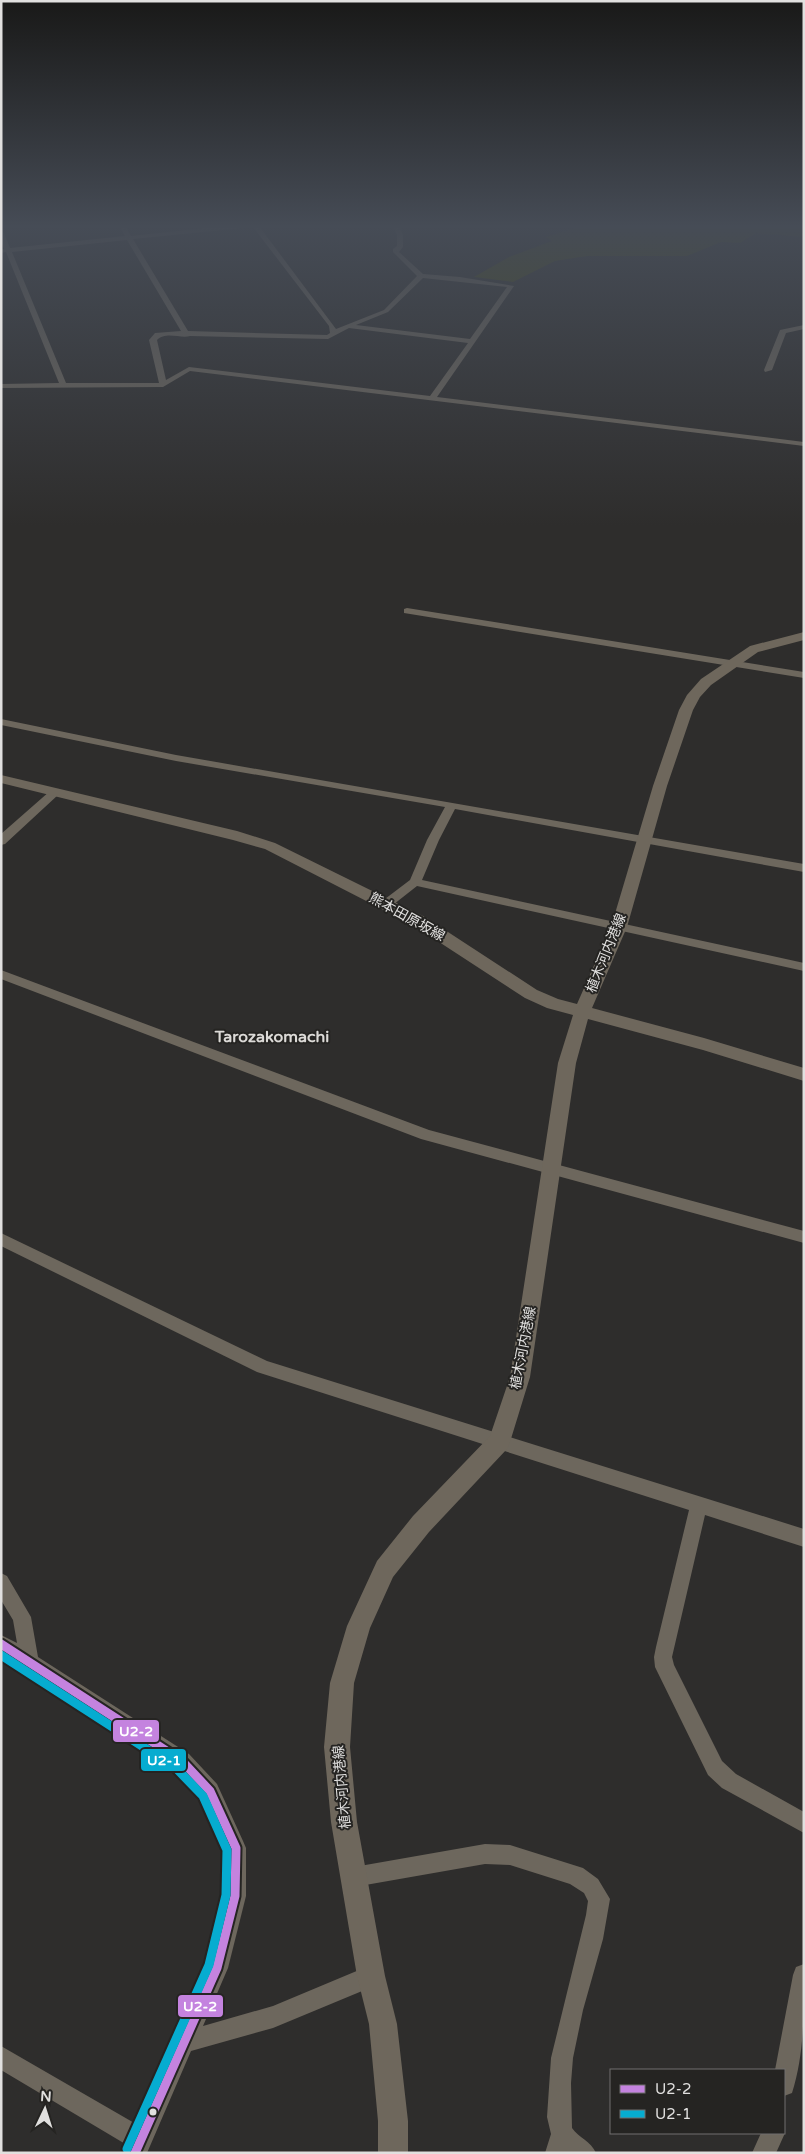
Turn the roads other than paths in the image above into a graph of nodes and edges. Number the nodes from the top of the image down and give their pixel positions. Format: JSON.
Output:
{"nodes":[{"id":1,"x":37,"y":325,"type":"edge"},
{"id":2,"x":181,"y":325,"type":"edge"},
{"id":3,"x":330,"y":325,"type":"edge"},
{"id":4,"x":351,"y":325,"type":"edge"},
{"id":5,"x":484,"y":325,"type":"edge"},
{"id":6,"x":347,"y":326,"type":"junction"},
{"id":7,"x":804,"y":326,"type":"edge"},
{"id":8,"x":333,"y":329,"type":"junction"},
{"id":9,"x":187,"y":335,"type":"junction"},
{"id":10,"x":472,"y":341,"type":"junction"},
{"id":11,"x":768,"y":370,"type":"dead end"},
{"id":12,"x":63,"y":384,"type":"junction"},
{"id":13,"x":163,"y":385,"type":"junction"},
{"id":14,"x":3,"y":388,"type":"edge"},
{"id":15,"x":431,"y":400,"type":"junction"},
{"id":16,"x":804,"y":444,"type":"edge"},
{"id":17,"x":407,"y":611,"type":"dead end"},
{"id":18,"x":804,"y":636,"type":"edge"},
{"id":19,"x":731,"y":663,"type":"junction"},
{"id":20,"x":804,"y":675,"type":"edge"},
{"id":21,"x":1,"y":722,"type":"edge"},
{"id":22,"x":1,"y":779,"type":"edge"},
{"id":23,"x":54,"y":793,"type":"junction"},
{"id":24,"x":452,"y":805,"type":"junction"},
{"id":25,"x":645,"y":838,"type":"junction"},
{"id":26,"x":1,"y":842,"type":"edge"},
{"id":27,"x":804,"y":868,"type":"edge"},
{"id":28,"x":415,"y":882,"type":"junction"},
{"id":29,"x":385,"y":905,"type":"junction"},
{"id":30,"x":618,"y":927,"type":"junction"},
{"id":31,"x":804,"y":967,"type":"edge"},
{"id":32,"x":1,"y":974,"type":"edge"},
{"id":33,"x":582,"y":1012,"type":"junction"},
{"id":34,"x":804,"y":1075,"type":"edge"},
{"id":35,"x":553,"y":1168,"type":"junction"},
{"id":36,"x":804,"y":1236,"type":"edge"},
{"id":37,"x":1,"y":1239,"type":"edge"},
{"id":38,"x":499,"y":1442,"type":"junction"},
{"id":39,"x":698,"y":1505,"type":"junction"},
{"id":40,"x":804,"y":1538,"type":"edge"},
{"id":41,"x":1,"y":1582,"type":"edge"},
{"id":42,"x":1,"y":1644,"type":"edge"},
{"id":43,"x":29,"y":1663,"type":"junction"},
{"id":44,"x":804,"y":1823,"type":"edge"},
{"id":45,"x":354,"y":1877,"type":"junction"},
{"id":46,"x":804,"y":1975,"type":"edge"},
{"id":47,"x":371,"y":1976,"type":"junction"},
{"id":48,"x":185,"y":2042,"type":"junction"},
{"id":49,"x":1,"y":2057,"type":"edge"},
{"id":50,"x":785,"y":2080,"type":"edge"},
{"id":51,"x":774,"y":2134,"type":"edge"},
{"id":52,"x":559,"y":2144,"type":"edge"},
{"id":53,"x":138,"y":2146,"type":"edge"},
{"id":54,"x":393,"y":2153,"type":"edge"},
{"id":55,"x":584,"y":2153,"type":"edge"},
{"id":56,"x":764,"y":2153,"type":"edge"}],
"edges":[{"from":1,"to":12,"type":"street"},
{"from":2,"to":9,"type":"street"},
{"from":3,"to":8,"type":"street"},
{"from":4,"to":6,"type":"street"},
{"from":5,"to":10,"type":"street"},
{"from":6,"to":8,"type":"street"},
{"from":6,"to":10,"type":"street"},
{"from":7,"to":11,"type":"street"},
{"from":8,"to":9,"type":"street"},
{"from":9,"to":13,"type":"street"},
{"from":10,"to":15,"type":"street"},
{"from":12,"to":13,"type":"street"},
{"from":12,"to":14,"type":"street"},
{"from":13,"to":15,"type":"street"},
{"from":15,"to":16,"type":"street"},
{"from":17,"to":19,"type":"street"},
{"from":18,"to":19,"type":"main road","name":"植木河内港線"},
{"from":19,"to":20,"type":"street"},
{"from":19,"to":25,"type":"main road","name":"植木河内港線"},
{"from":21,"to":24,"type":"street"},
{"from":22,"to":23,"type":"main road","name":"熊本田原坂線"},
{"from":23,"to":26,"type":"street"},
{"from":23,"to":29,"type":"main road","name":"熊本田原坂線"},
{"from":24,"to":25,"type":"street"},
{"from":24,"to":28,"type":"street"},
{"from":25,"to":27,"type":"street"},
{"from":25,"to":30,"type":"main road","name":"植木河内港線"},
{"from":28,"to":29,"type":"street"},
{"from":28,"to":30,"type":"street"},
{"from":29,"to":33,"type":"main road","name":"熊本田原坂線"},
{"from":30,"to":31,"type":"street"},
{"from":30,"to":33,"type":"main road","name":"植木河内港線"},
{"from":32,"to":35,"type":"street"},
{"from":33,"to":34,"type":"main road","name":"熊本田原坂線"},
{"from":33,"to":35,"type":"main road","name":"植木河内港線"},
{"from":35,"to":36,"type":"street"},
{"from":35,"to":38,"type":"main road","name":"植木河内港線"},
{"from":37,"to":38,"type":"street"},
{"from":38,"to":39,"type":"street"},
{"from":38,"to":45,"type":"main road","name":"植木河内港線"},
{"from":39,"to":40,"type":"street"},
{"from":39,"to":44,"type":"street"},
{"from":41,"to":43,"type":"street"},
{"from":42,"to":43,"type":"street"},
{"from":43,"to":48,"type":"street"},
{"from":45,"to":47,"type":"main road","name":"植木河内港線"},
{"from":45,"to":52,"type":"street"},
{"from":46,"to":50,"type":"street"},
{"from":47,"to":48,"type":"street"},
{"from":47,"to":54,"type":"main road","name":"植木河内港線"},
{"from":48,"to":53,"type":"street"},
{"from":49,"to":53,"type":"street"},
{"from":51,"to":56,"type":"street"},
{"from":52,"to":55,"type":"street"}]}
